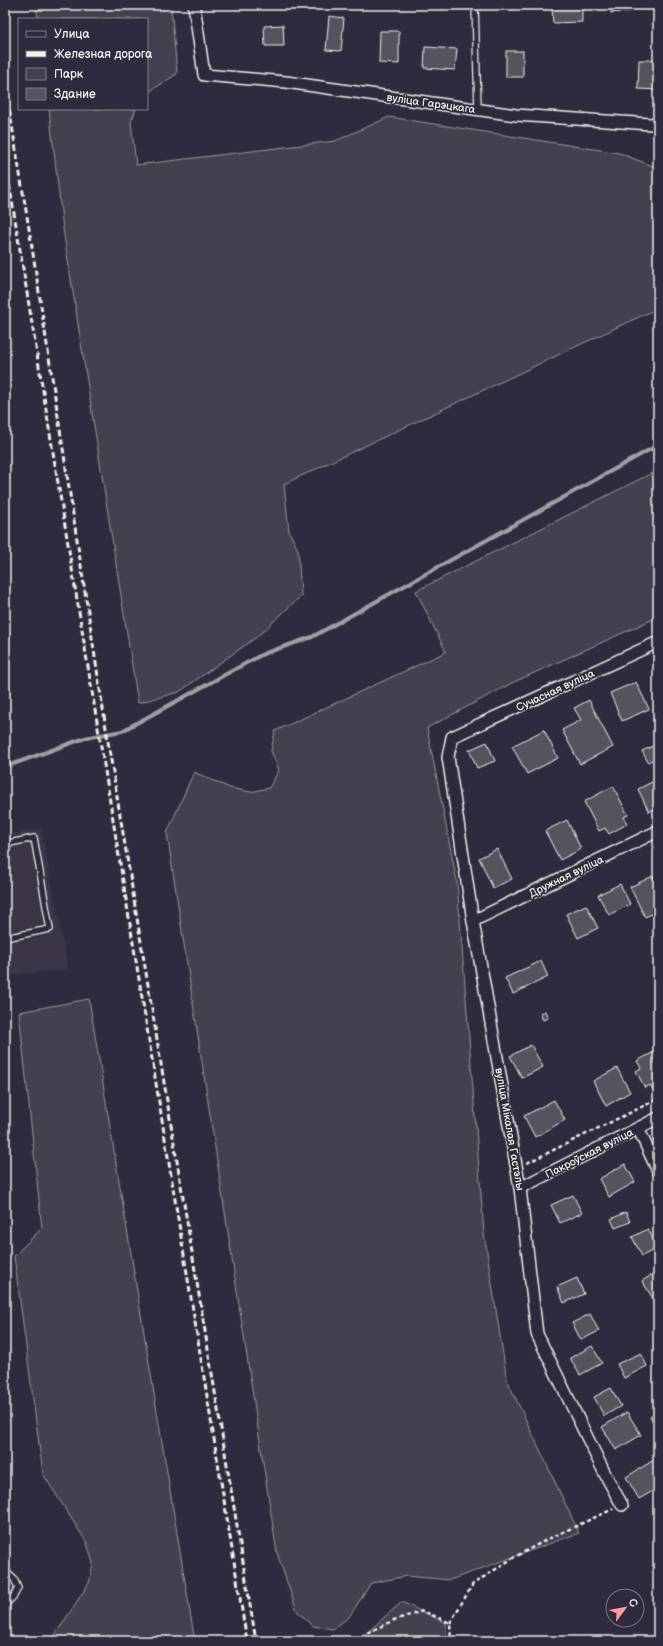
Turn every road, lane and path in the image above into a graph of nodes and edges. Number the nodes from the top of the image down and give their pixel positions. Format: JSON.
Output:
{"nodes":[{"id":1,"x":194,"y":5,"type":"edge"},
{"id":2,"x":459,"y":5,"type":"edge"},
{"id":3,"x":475,"y":5,"type":"edge"},
{"id":4,"x":481,"y":5,"type":"edge"},
{"id":5,"x":478,"y":109,"type":"junction"},
{"id":6,"x":658,"y":122,"type":"edge"},
{"id":7,"x":658,"y":642,"type":"edge"},
{"id":8,"x":452,"y":737,"type":"joint"},
{"id":9,"x":658,"y":831,"type":"edge"},
{"id":10,"x":5,"y":844,"type":"edge"},
{"id":11,"x":473,"y":921,"type":"junction"},
{"id":12,"x":5,"y":938,"type":"edge"},
{"id":13,"x":658,"y":1099,"type":"edge"},
{"id":14,"x":658,"y":1118,"type":"edge"},
{"id":15,"x":638,"y":1128,"type":"junction"},
{"id":16,"x":517,"y":1168,"type":"junction"},
{"id":17,"x":658,"y":1171,"type":"edge"},
{"id":18,"x":520,"y":1188,"type":"junction"},
{"id":19,"x":622,"y":1505,"type":"joint"},
{"id":20,"x":5,"y":1570,"type":"edge"},
{"id":21,"x":5,"y":1605,"type":"edge"},
{"id":22,"x":450,"y":1624,"type":"junction"},
{"id":23,"x":356,"y":1641,"type":"edge"},
{"id":24,"x":451,"y":1641,"type":"edge"}],
"edges":[{"from":1,"to":5,"type":"street","name":"вуліца Гарэцкага"},
{"from":2,"to":3,"type":"lane"},
{"from":3,"to":4,"type":"lane"},
{"from":3,"to":5,"type":"lane"},
{"from":5,"to":6,"type":"street","name":"вуліца Гарэцкага"},
{"from":7,"to":8,"type":"street","name":"Сучасная вуліца"},
{"from":8,"to":11,"type":"street","name":"вуліца Мікалая Гастэлы"},
{"from":9,"to":11,"type":"street","name":"Дружная вуліца"},
{"from":10,"to":12,"type":"lane"},
{"from":11,"to":16,"type":"street","name":"вуліца Мікалая Гастэлы"},
{"from":13,"to":16,"type":"path"},
{"from":14,"to":15,"type":"street","name":"Пакроўская вуліца"},
{"from":15,"to":17,"type":"street"},
{"from":15,"to":18,"type":"street","name":"Пакроўская вуліца"},
{"from":16,"to":18,"type":"street","name":"вуліца Мікалая Гастэлы"},
{"from":18,"to":19,"type":"street","name":"вуліца Мікалая Гастэлы"},
{"from":19,"to":22,"type":"path"},
{"from":20,"to":21,"type":"lane"},
{"from":22,"to":23,"type":"path"},
{"from":22,"to":24,"type":"path"}]}
